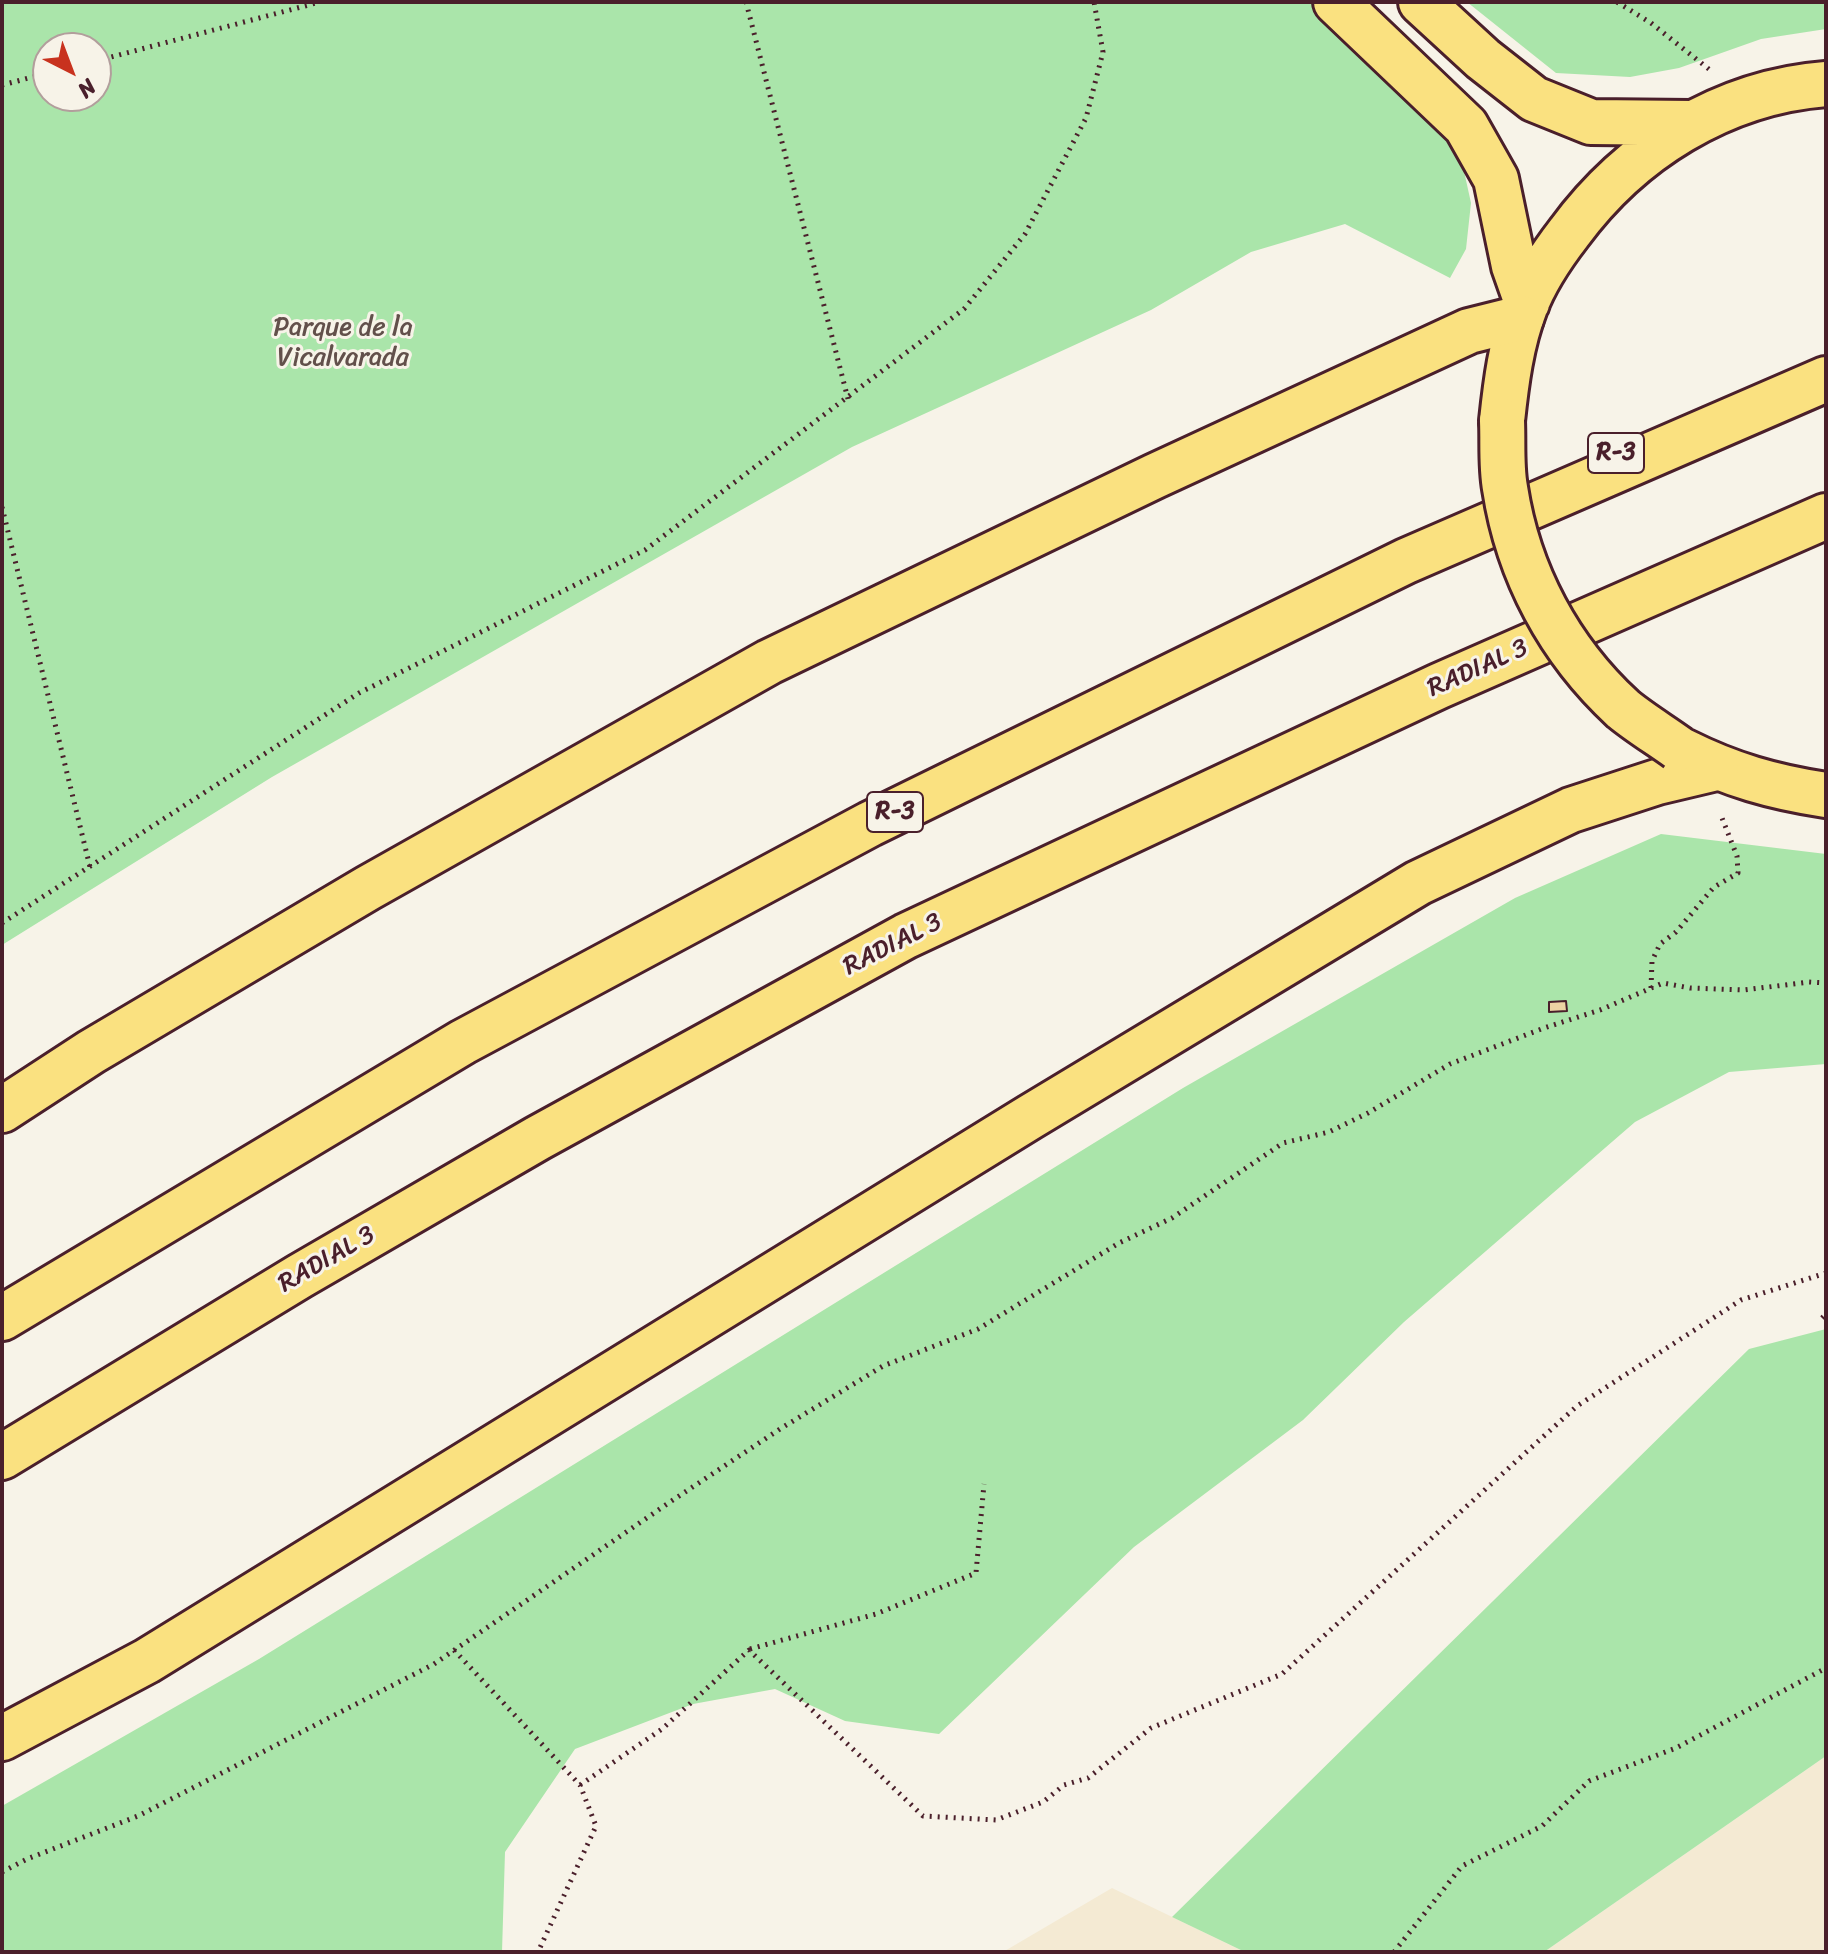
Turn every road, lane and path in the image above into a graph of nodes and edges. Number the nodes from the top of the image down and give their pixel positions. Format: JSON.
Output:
{"nodes":[{"id":1,"x":319,"y":2,"type":"edge"},
{"id":2,"x":746,"y":2,"type":"edge"},
{"id":3,"x":1094,"y":2,"type":"edge"},
{"id":4,"x":1336,"y":2,"type":"edge"},
{"id":5,"x":1421,"y":2,"type":"edge"},
{"id":6,"x":1617,"y":2,"type":"edge"},
{"id":7,"x":112,"y":57,"type":"edge"},
{"id":8,"x":1710,"y":70,"type":"dead end"},
{"id":9,"x":32,"y":77,"type":"edge"},
{"id":10,"x":1826,"y":84,"type":"edge"},
{"id":11,"x":2,"y":85,"type":"edge"},
{"id":12,"x":1691,"y":123,"type":"junction"},
{"id":13,"x":1524,"y":310,"type":"junction"},
{"id":14,"x":1826,"y":346,"type":"edge"},
{"id":15,"x":1826,"y":379,"type":"edge"},
{"id":16,"x":848,"y":399,"type":"junction"},
{"id":17,"x":2,"y":507,"type":"edge"},
{"id":18,"x":1826,"y":516,"type":"edge"},
{"id":19,"x":1826,"y":541,"type":"edge"},
{"id":20,"x":1406,"y":561,"type":"junction"},
{"id":21,"x":1439,"y":686,"type":"junction"},
{"id":22,"x":1716,"y":768,"type":"junction"},
{"id":23,"x":1826,"y":795,"type":"edge"},
{"id":24,"x":1722,"y":818,"type":"dead end"},
{"id":25,"x":90,"y":867,"type":"junction"},
{"id":26,"x":2,"y":923,"type":"edge"},
{"id":27,"x":1826,"y":983,"type":"edge"},
{"id":28,"x":1651,"y":988,"type":"junction"},
{"id":29,"x":2,"y":1110,"type":"edge"},
{"id":30,"x":1826,"y":1273,"type":"edge"},
{"id":31,"x":2,"y":1318,"type":"edge"},
{"id":32,"x":2,"y":1457,"type":"edge"},
{"id":33,"x":984,"y":1484,"type":"dead end"},
{"id":34,"x":454,"y":1650,"type":"junction"},
{"id":35,"x":749,"y":1650,"type":"junction"},
{"id":36,"x":1826,"y":1668,"type":"edge"},
{"id":37,"x":2,"y":1738,"type":"edge"},
{"id":38,"x":580,"y":1785,"type":"junction"},
{"id":39,"x":2,"y":1872,"type":"edge"},
{"id":40,"x":538,"y":1952,"type":"edge"},
{"id":41,"x":1394,"y":1952,"type":"edge"}],
"edges":[{"from":1,"to":7,"type":"path"},
{"from":2,"to":16,"type":"path"},
{"from":3,"to":16,"type":"path"},
{"from":4,"to":13,"type":"main road"},
{"from":5,"to":12,"type":"main road"},
{"from":6,"to":8,"type":"path"},
{"from":9,"to":11,"type":"path"},
{"from":10,"to":12,"type":"main road"},
{"from":12,"to":13,"type":"main road"},
{"from":13,"to":22,"type":"main road","bridge":true},
{"from":13,"to":29,"type":"main road"},
{"from":14,"to":20,"type":"main road","number":"R-3"},
{"from":15,"to":20,"type":"main road","number":"R-3"},
{"from":16,"to":25,"type":"path"},
{"from":17,"to":25,"type":"path"},
{"from":18,"to":21,"type":"main road","name":"RADIAL 3"},
{"from":19,"to":21,"type":"main road"},
{"from":20,"to":31,"type":"main road","number":"R-3"},
{"from":21,"to":32,"type":"main road","name":"RADIAL 3"},
{"from":22,"to":23,"type":"main road"},
{"from":22,"to":37,"type":"main road"},
{"from":24,"to":28,"type":"path"},
{"from":25,"to":26,"type":"path"},
{"from":27,"to":28,"type":"path"},
{"from":28,"to":34,"type":"path"},
{"from":30,"to":35,"type":"path"},
{"from":33,"to":35,"type":"path"},
{"from":34,"to":38,"type":"path"},
{"from":34,"to":39,"type":"path"},
{"from":35,"to":38,"type":"path"},
{"from":36,"to":41,"type":"path"},
{"from":38,"to":40,"type":"path"}]}
